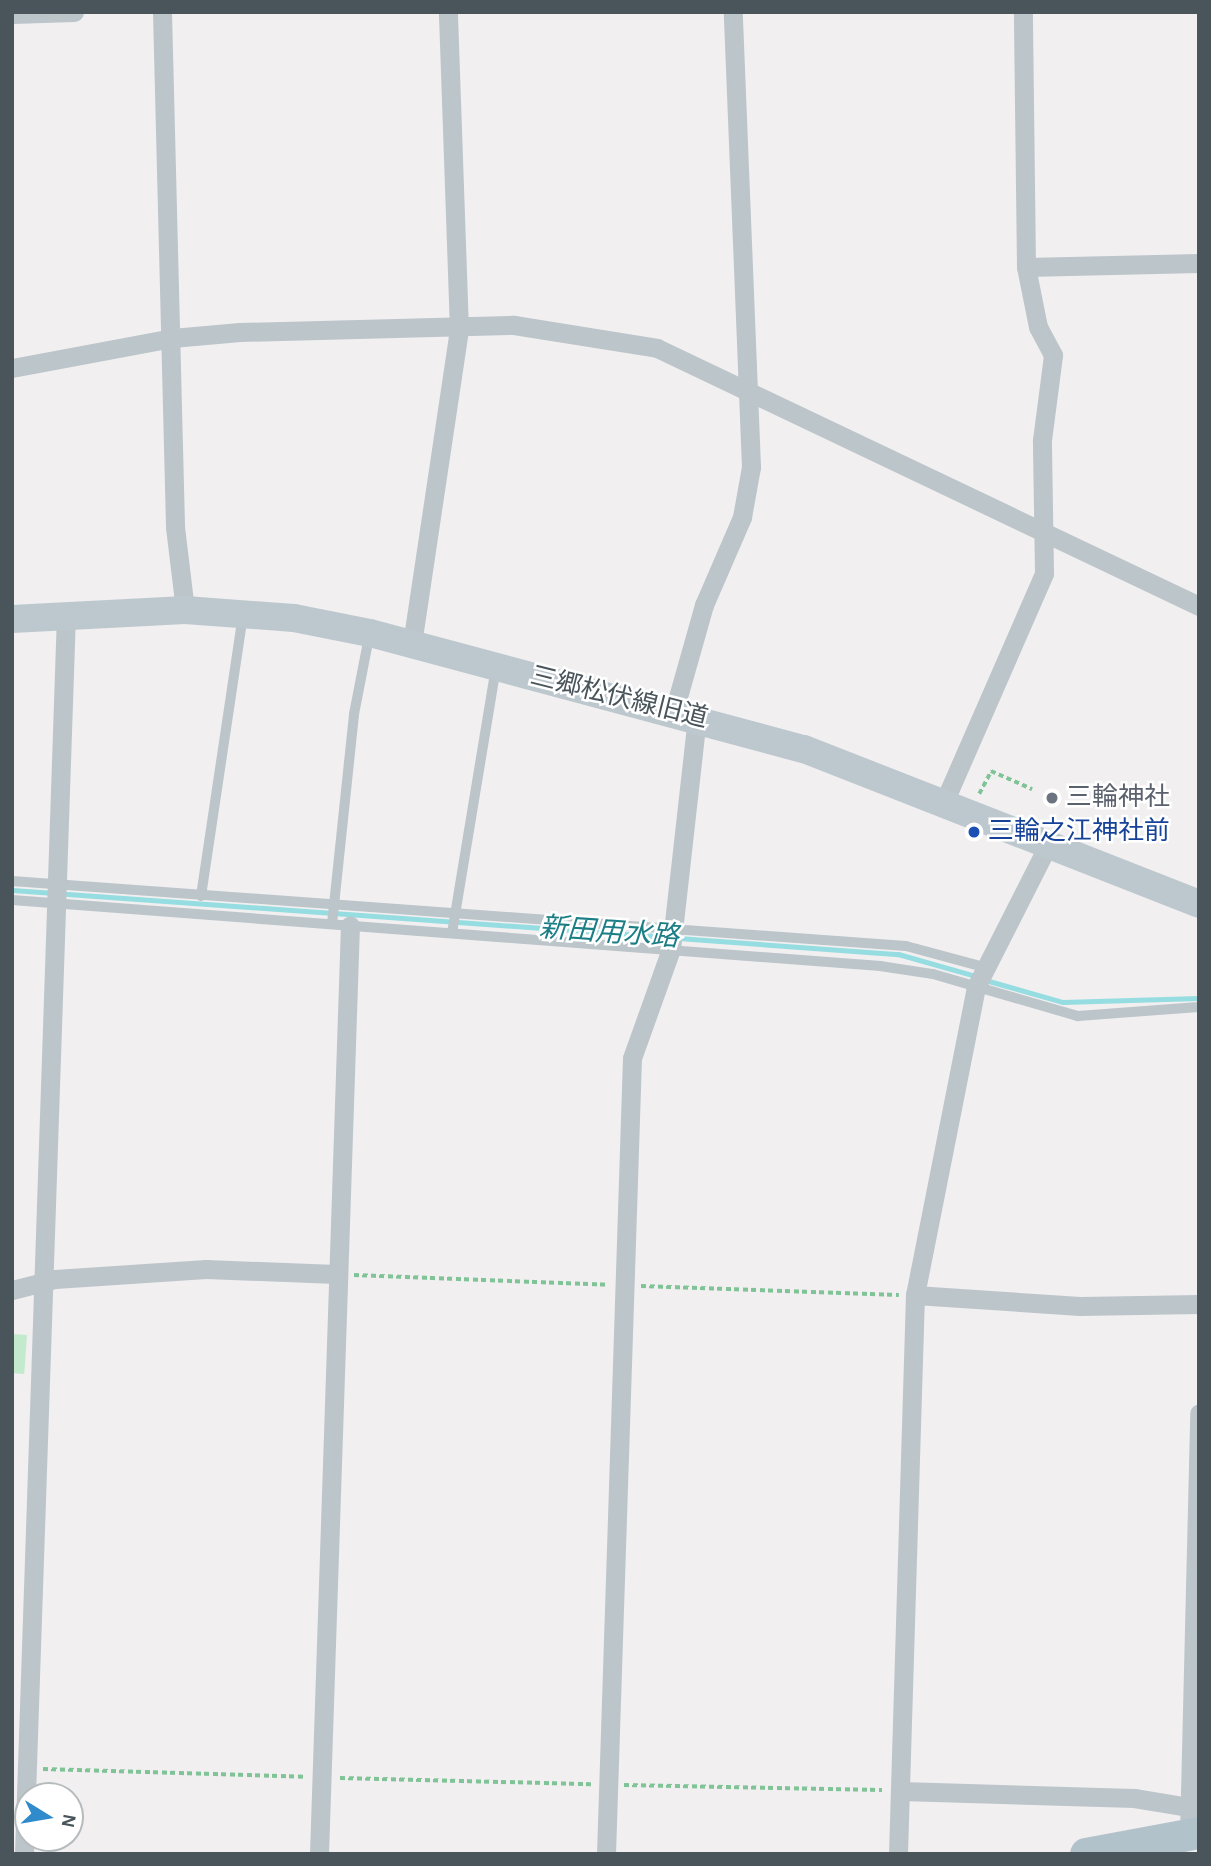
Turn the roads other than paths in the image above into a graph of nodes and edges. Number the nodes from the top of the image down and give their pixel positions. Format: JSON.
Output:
{"nodes":[{"id":1,"x":74,"y":12,"type":"edge"},
{"id":2,"x":162,"y":12,"type":"edge"},
{"id":3,"x":448,"y":12,"type":"edge"},
{"id":4,"x":733,"y":12,"type":"edge"},
{"id":5,"x":1023,"y":12,"type":"edge"},
{"id":6,"x":12,"y":14,"type":"edge"},
{"id":7,"x":1199,"y":263,"type":"edge"},
{"id":8,"x":1026,"y":267,"type":"junction"},
{"id":9,"x":458,"y":330,"type":"junction"},
{"id":10,"x":172,"y":338,"type":"junction"},
{"id":11,"x":12,"y":368,"type":"edge"},
{"id":12,"x":748,"y":392,"type":"junction"},
{"id":13,"x":1047,"y":533,"type":"junction"},
{"id":14,"x":1199,"y":606,"type":"edge"},
{"id":15,"x":185,"y":610,"type":"junction"},
{"id":16,"x":243,"y":614,"type":"junction"},
{"id":17,"x":66,"y":615,"type":"junction"},
{"id":18,"x":12,"y":619,"type":"edge"},
{"id":19,"x":370,"y":634,"type":"junction"},
{"id":20,"x":412,"y":644,"type":"junction"},
{"id":21,"x":496,"y":666,"type":"junction"},
{"id":22,"x":685,"y":714,"type":"junction"},
{"id":23,"x":955,"y":813,"type":"junction"},
{"id":24,"x":1046,"y":849,"type":"junction"},
{"id":25,"x":12,"y":881,"type":"edge"},
{"id":26,"x":56,"y":893,"type":"junction"},
{"id":27,"x":201,"y":896,"type":"junction"},
{"id":28,"x":12,"y":900,"type":"edge"},
{"id":29,"x":334,"y":903,"type":"junction"},
{"id":30,"x":1199,"y":904,"type":"edge"},
{"id":31,"x":455,"y":914,"type":"junction"},
{"id":32,"x":555,"y":920,"type":"junction"},
{"id":33,"x":341,"y":925,"type":"junction"},
{"id":34,"x":673,"y":928,"type":"junction"},
{"id":35,"x":452,"y":933,"type":"junction"},
{"id":36,"x":552,"y":940,"type":"junction"},
{"id":37,"x":671,"y":949,"type":"junction"},
{"id":38,"x":984,"y":967,"type":"junction"},
{"id":39,"x":976,"y":988,"type":"junction"},
{"id":40,"x":1199,"y":1007,"type":"edge"},
{"id":41,"x":336,"y":1274,"type":"junction"},
{"id":42,"x":42,"y":1281,"type":"junction"},
{"id":43,"x":12,"y":1290,"type":"edge"},
{"id":44,"x":915,"y":1295,"type":"junction"},
{"id":45,"x":1199,"y":1304,"type":"edge"},
{"id":46,"x":1199,"y":1413,"type":"edge"},
{"id":47,"x":901,"y":1791,"type":"junction"},
{"id":48,"x":1192,"y":1825,"type":"edge"},
{"id":49,"x":24,"y":1854,"type":"edge"},
{"id":50,"x":320,"y":1854,"type":"edge"},
{"id":51,"x":606,"y":1854,"type":"edge"},
{"id":52,"x":898,"y":1854,"type":"edge"},
{"id":53,"x":1086,"y":1854,"type":"edge"}],
"edges":[{"from":1,"to":6,"type":"street"},
{"from":2,"to":10,"type":"street"},
{"from":3,"to":9,"type":"street"},
{"from":4,"to":12,"type":"street"},
{"from":5,"to":8,"type":"street"},
{"from":7,"to":8,"type":"street"},
{"from":8,"to":13,"type":"street"},
{"from":9,"to":10,"type":"street"},
{"from":9,"to":12,"type":"street"},
{"from":9,"to":20,"type":"street"},
{"from":10,"to":11,"type":"street"},
{"from":10,"to":15,"type":"street"},
{"from":12,"to":13,"type":"street"},
{"from":12,"to":22,"type":"street"},
{"from":13,"to":14,"type":"street"},
{"from":13,"to":23,"type":"street"},
{"from":15,"to":16,"type":"street","name":"三郷松伏線旧道"},
{"from":15,"to":17,"type":"street","name":"三郷松伏線旧道"},
{"from":16,"to":19,"type":"street","name":"三郷松伏線旧道"},
{"from":16,"to":27,"type":"lane"},
{"from":17,"to":18,"type":"street","name":"三郷松伏線旧道"},
{"from":17,"to":26,"type":"street"},
{"from":19,"to":20,"type":"street","name":"三郷松伏線旧道"},
{"from":19,"to":29,"type":"lane"},
{"from":20,"to":21,"type":"street","name":"三郷松伏線旧道"},
{"from":21,"to":22,"type":"street","name":"三郷松伏線旧道"},
{"from":21,"to":31,"type":"lane"},
{"from":22,"to":23,"type":"street","name":"三郷松伏線旧道"},
{"from":22,"to":34,"type":"street"},
{"from":23,"to":24,"type":"street","name":"三郷松伏線旧道"},
{"from":24,"to":30,"type":"street","name":"三郷松伏線旧道"},
{"from":24,"to":38,"type":"street"},
{"from":25,"to":26,"type":"lane"},
{"from":26,"to":27,"type":"lane"},
{"from":26,"to":28,"type":"lane"},
{"from":26,"to":33,"type":"lane"},
{"from":26,"to":42,"type":"street"},
{"from":27,"to":29,"type":"lane"},
{"from":29,"to":31,"type":"lane"},
{"from":29,"to":33,"type":"lane"},
{"from":31,"to":32,"type":"lane"},
{"from":31,"to":35,"type":"lane"},
{"from":32,"to":34,"type":"lane"},
{"from":32,"to":36,"type":"lane"},
{"from":33,"to":35,"type":"lane"},
{"from":33,"to":41,"type":"street"},
{"from":34,"to":37,"type":"street"},
{"from":34,"to":38,"type":"lane"},
{"from":35,"to":36,"type":"lane"},
{"from":36,"to":37,"type":"lane"},
{"from":37,"to":39,"type":"lane"},
{"from":37,"to":51,"type":"street"},
{"from":38,"to":39,"type":"street"},
{"from":39,"to":40,"type":"lane"},
{"from":39,"to":44,"type":"street"},
{"from":41,"to":42,"type":"street"},
{"from":41,"to":50,"type":"street"},
{"from":42,"to":43,"type":"street"},
{"from":42,"to":49,"type":"street"},
{"from":44,"to":45,"type":"street"},
{"from":44,"to":47,"type":"street"},
{"from":46,"to":48,"type":"street"},
{"from":47,"to":48,"type":"street"},
{"from":47,"to":52,"type":"street"},
{"from":48,"to":53,"type":"main road"}]}
